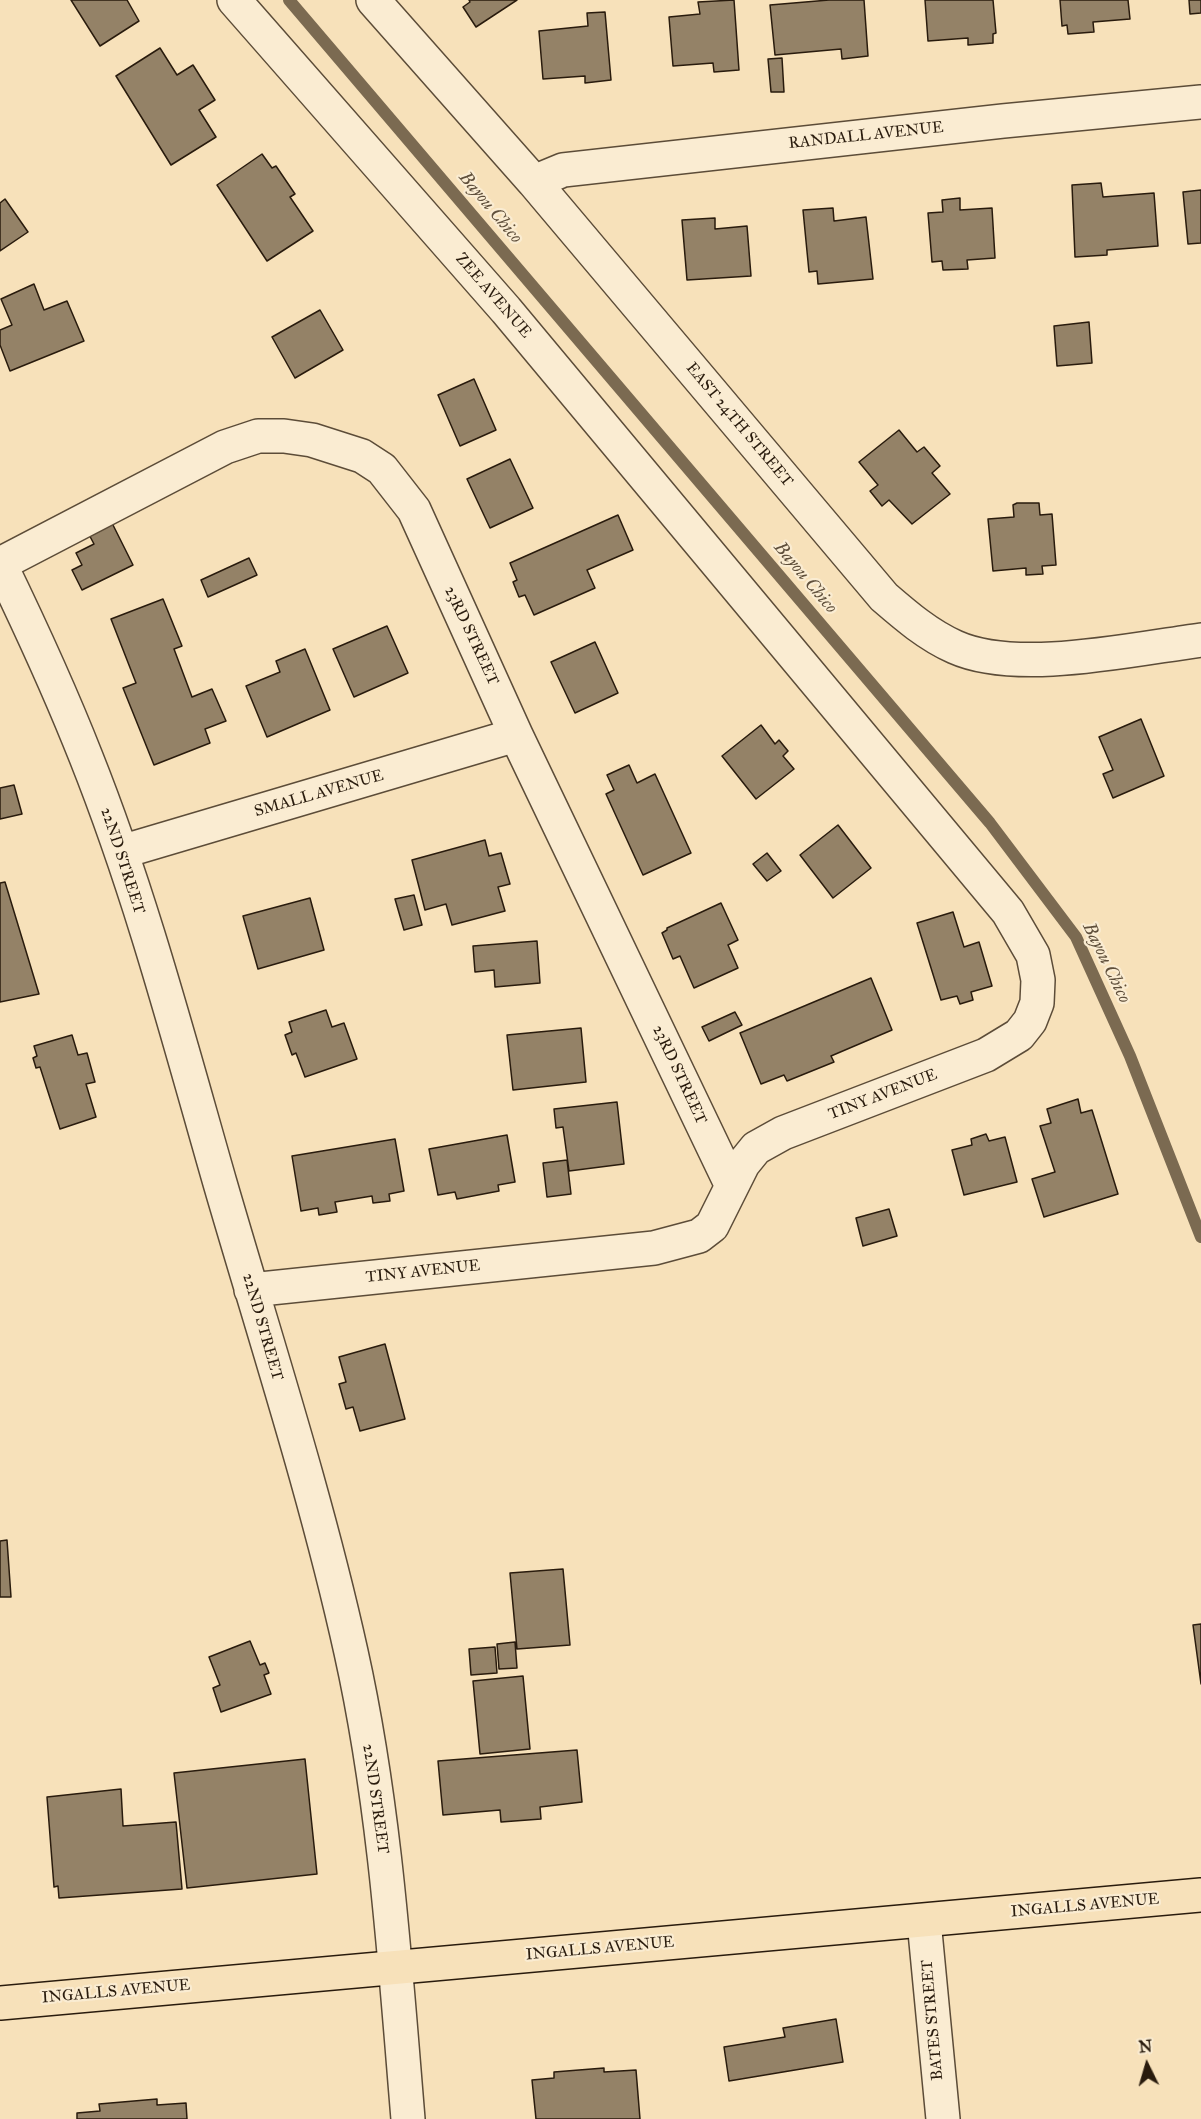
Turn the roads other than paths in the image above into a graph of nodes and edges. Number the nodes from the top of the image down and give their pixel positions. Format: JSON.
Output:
{"nodes":[{"id":1,"x":234,"y":0,"type":"edge"},
{"id":2,"x":372,"y":0,"type":"edge"},
{"id":3,"x":1201,"y":102,"type":"edge"},
{"id":4,"x":534,"y":182,"type":"junction"},
{"id":5,"x":0,"y":564,"type":"edge"},
{"id":6,"x":745,"y":597,"type":"joint"},
{"id":7,"x":1201,"y":640,"type":"edge"},
{"id":8,"x":516,"y":735,"type":"junction"},
{"id":9,"x":121,"y":852,"type":"junction"},
{"id":10,"x":732,"y":1186,"type":"junction"},
{"id":11,"x":251,"y":1290,"type":"junction"},
{"id":12,"x":1201,"y":1895,"type":"edge"},
{"id":13,"x":924,"y":1920,"type":"junction"},
{"id":14,"x":396,"y":1967,"type":"junction"},
{"id":15,"x":0,"y":2003,"type":"edge"},
{"id":16,"x":408,"y":2119,"type":"edge"},
{"id":17,"x":943,"y":2119,"type":"edge"}],
"edges":[{"from":1,"to":6,"type":"street","name":"ZEE AVENUE"},
{"from":2,"to":4,"type":"street","name":"EAST 24TH STREET"},
{"from":3,"to":4,"type":"street","name":"RANDALL AVENUE"},
{"from":4,"to":7,"type":"street","name":"EAST 24TH STREET"},
{"from":5,"to":8,"type":"street","name":"23RD STREET"},
{"from":5,"to":9,"type":"street","name":"22ND STREET"},
{"from":6,"to":10,"type":"street","name":"TINY AVENUE"},
{"from":8,"to":9,"type":"street","name":"SMALL AVENUE"},
{"from":8,"to":10,"type":"street","name":"23RD STREET"},
{"from":9,"to":11,"type":"street","name":"22ND STREET"},
{"from":10,"to":11,"type":"street","name":"TINY AVENUE"},
{"from":11,"to":14,"type":"street","name":"22ND STREET"},
{"from":12,"to":13,"type":"main road","name":"INGALLS AVENUE"},
{"from":13,"to":14,"type":"main road","name":"INGALLS AVENUE"},
{"from":13,"to":17,"type":"street","name":"BATES STREET"},
{"from":14,"to":15,"type":"main road","name":"INGALLS AVENUE"},
{"from":14,"to":16,"type":"street","name":"22ND STREET"}]}
